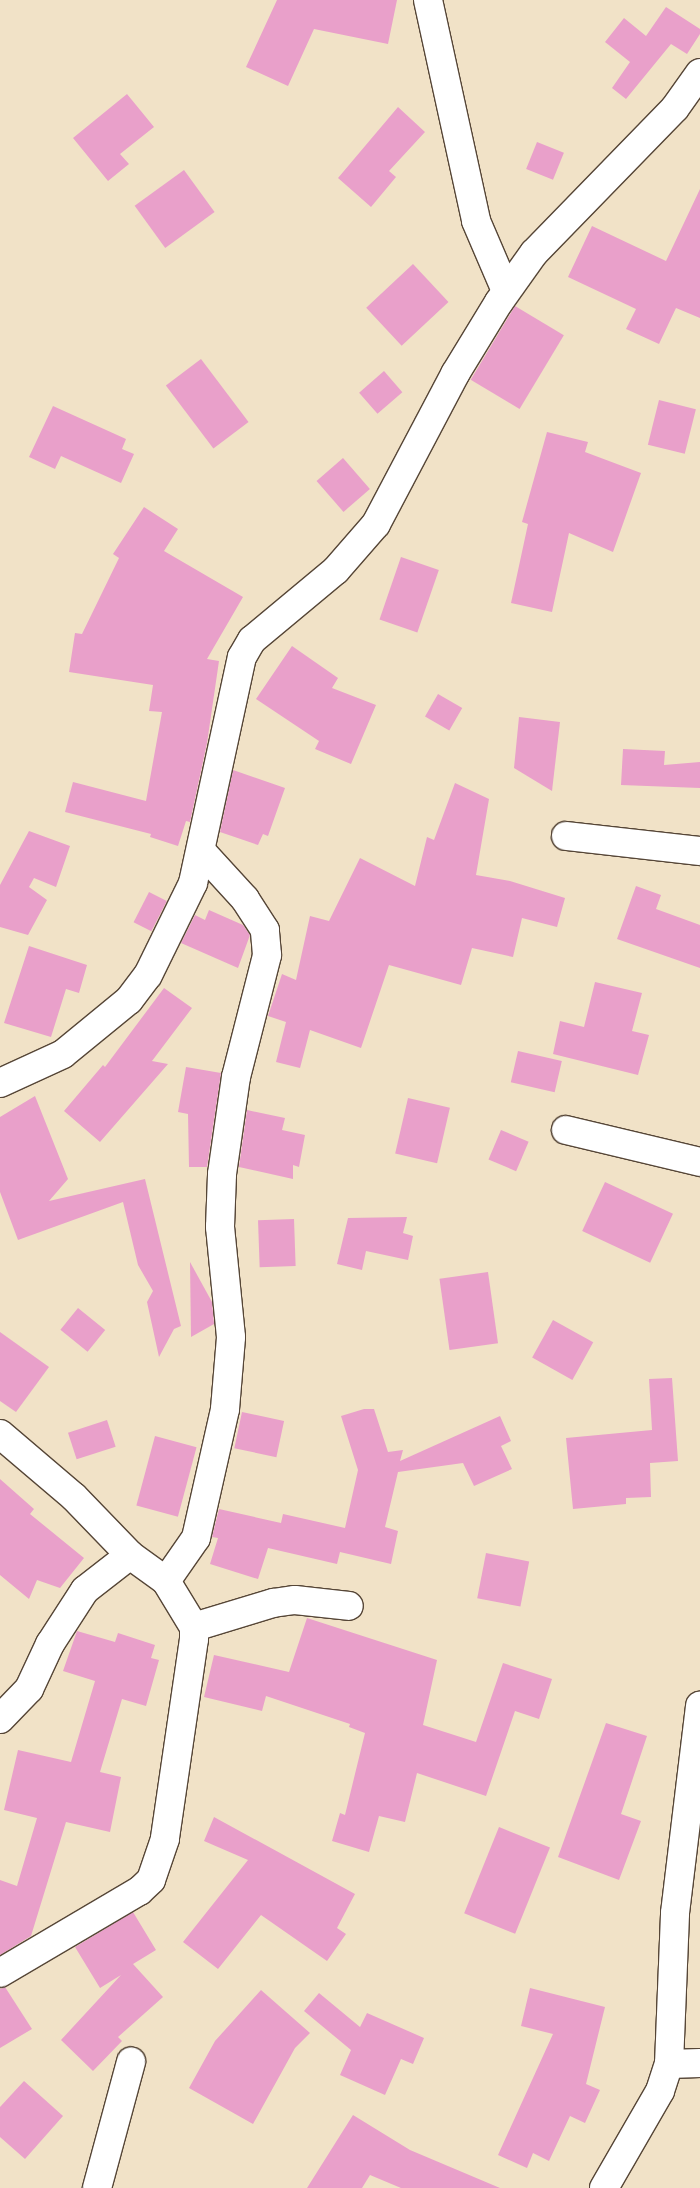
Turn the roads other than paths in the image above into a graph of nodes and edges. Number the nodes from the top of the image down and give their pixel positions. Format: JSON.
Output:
{"nodes":[{"id":1,"x":428,"y":0,"type":"edge"},
{"id":2,"x":700,"y":73,"type":"edge"},
{"id":3,"x":506,"y":291,"type":"junction"},
{"id":4,"x":566,"y":836,"type":"dead end"},
{"id":5,"x":700,"y":851,"type":"edge"},
{"id":6,"x":202,"y":852,"type":"junction"},
{"id":7,"x":0,"y":1084,"type":"edge"},
{"id":8,"x":566,"y":1130,"type":"dead end"},
{"id":9,"x":700,"y":1162,"type":"edge"},
{"id":10,"x":0,"y":1434,"type":"edge"},
{"id":11,"x":130,"y":1555,"type":"junction"},
{"id":12,"x":166,"y":1581,"type":"junction"},
{"id":13,"x":349,"y":1606,"type":"dead end"},
{"id":14,"x":194,"y":1627,"type":"junction"},
{"id":15,"x":700,"y":1705,"type":"edge"},
{"id":16,"x":0,"y":1719,"type":"edge"},
{"id":17,"x":0,"y":1973,"type":"edge"},
{"id":18,"x":131,"y":2062,"type":"dead end"},
{"id":19,"x":700,"y":2063,"type":"edge"},
{"id":20,"x":669,"y":2064,"type":"junction"},
{"id":21,"x":97,"y":2188,"type":"edge"},
{"id":22,"x":604,"y":2188,"type":"edge"}],
"edges":[{"from":1,"to":3,"type":"street"},
{"from":2,"to":3,"type":"street"},
{"from":3,"to":6,"type":"street"},
{"from":4,"to":5,"type":"street"},
{"from":6,"to":7,"type":"street"},
{"from":6,"to":12,"type":"street"},
{"from":8,"to":9,"type":"street"},
{"from":10,"to":11,"type":"street"},
{"from":11,"to":12,"type":"street"},
{"from":11,"to":16,"type":"street"},
{"from":12,"to":14,"type":"street"},
{"from":13,"to":14,"type":"street"},
{"from":14,"to":17,"type":"street"},
{"from":15,"to":20,"type":"street"},
{"from":18,"to":21,"type":"street"},
{"from":19,"to":20,"type":"street"},
{"from":20,"to":22,"type":"street"}]}
